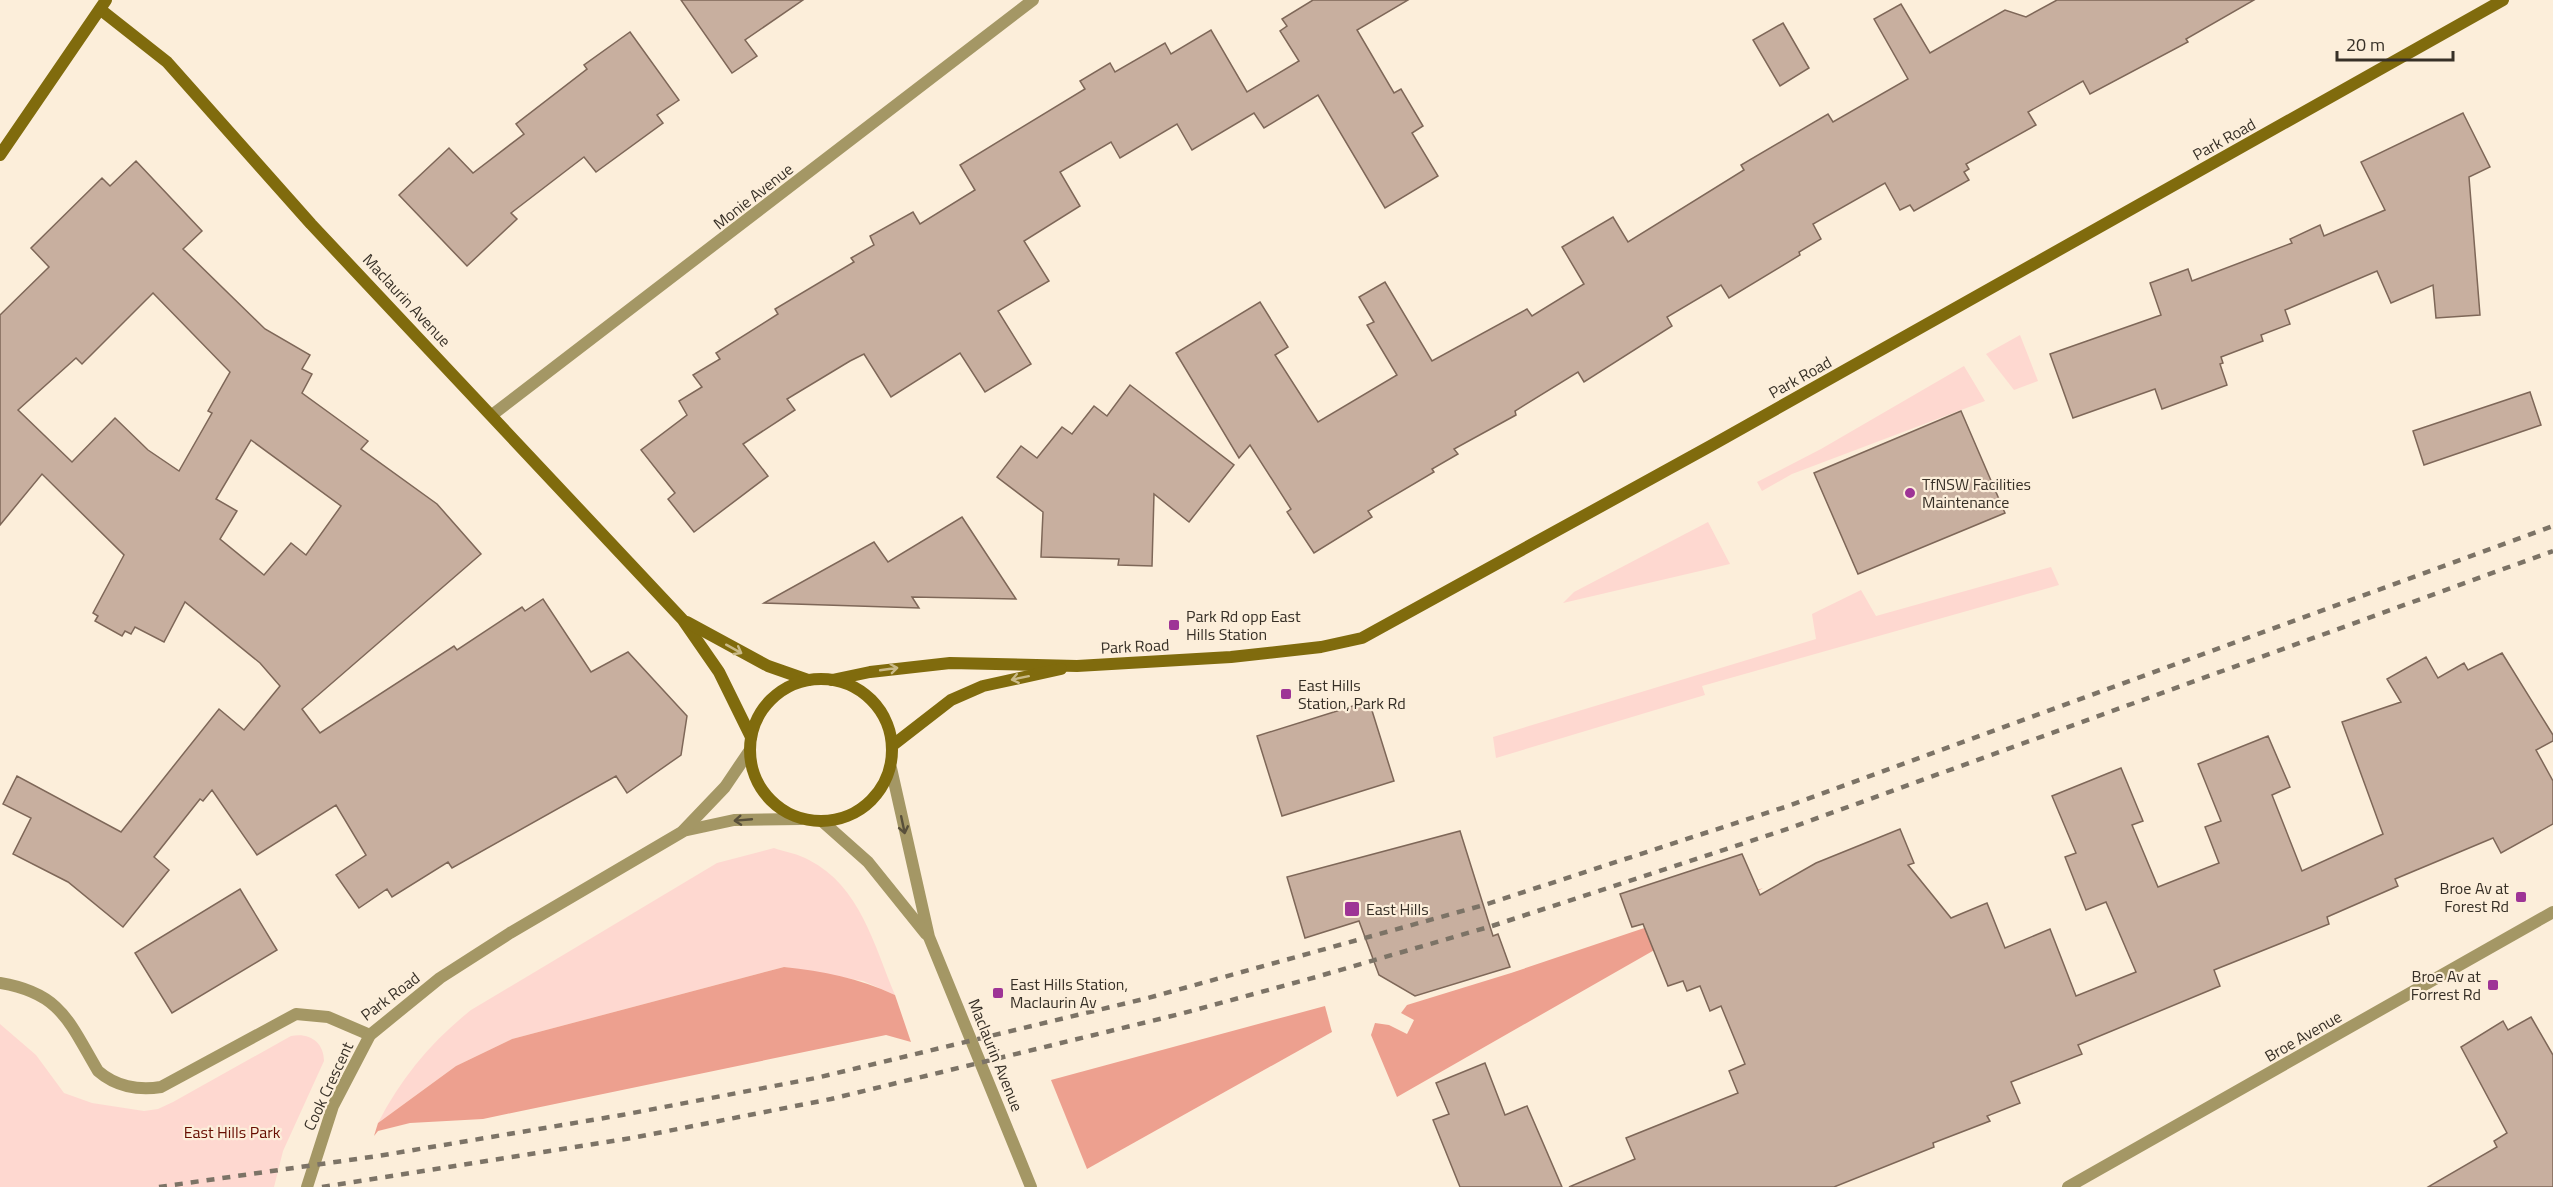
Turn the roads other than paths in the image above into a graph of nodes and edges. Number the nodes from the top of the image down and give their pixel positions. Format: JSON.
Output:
{"nodes":[{"id":1,"x":1033,"y":0,"type":"edge"},
{"id":2,"x":2503,"y":0,"type":"edge"},
{"id":3,"x":104,"y":5,"type":"edge"},
{"id":4,"x":0,"y":155,"type":"edge"},
{"id":5,"x":492,"y":415,"type":"junction"},
{"id":6,"x":683,"y":620,"type":"junction"},
{"id":7,"x":1077,"y":666,"type":"junction"},
{"id":8,"x":808,"y":680,"type":"junction"},
{"id":9,"x":832,"y":680,"type":"junction"},
{"id":10,"x":751,"y":737,"type":"junction"},
{"id":11,"x":893,"y":745,"type":"junction"},
{"id":12,"x":750,"y":750,"type":"junction"},
{"id":13,"x":891,"y":768,"type":"junction"},
{"id":14,"x":801,"y":819,"type":"junction"},
{"id":15,"x":823,"y":822,"type":"junction"},
{"id":16,"x":682,"y":832,"type":"junction"},
{"id":17,"x":2553,"y":912,"type":"edge"},
{"id":18,"x":929,"y":937,"type":"junction"},
{"id":19,"x":0,"y":983,"type":"edge"},
{"id":20,"x":370,"y":1035,"type":"junction"},
{"id":21,"x":307,"y":1187,"type":"edge"},
{"id":22,"x":1031,"y":1187,"type":"edge"},
{"id":23,"x":2068,"y":1187,"type":"edge"}],
"edges":[{"from":1,"to":5,"type":"street","name":"Monie Avenue"},
{"from":2,"to":7,"type":"main road","name":"Park Road"},
{"from":3,"to":4,"type":"main road"},
{"from":3,"to":5,"type":"main road","name":"Maclaurin Avenue"},
{"from":5,"to":6,"type":"main road","name":"Maclaurin Avenue"},
{"from":6,"to":8,"type":"main road","name":"Maclaurin Avenue","one_way":true},
{"from":6,"to":10,"type":"main road","name":"Maclaurin Avenue"},
{"from":9,"to":7,"type":"main road","name":"Park Road","one_way":true},
{"from":7,"to":11,"type":"main road","name":"Park Road","one_way":true},
{"from":8,"to":9,"type":"main road"},
{"from":8,"to":10,"type":"main road"},
{"from":9,"to":11,"type":"main road"},
{"from":10,"to":12,"type":"main road"},
{"from":11,"to":13,"type":"main road"},
{"from":12,"to":14,"type":"main road"},
{"from":12,"to":16,"type":"street","name":"Park Road"},
{"from":13,"to":15,"type":"main road"},
{"from":13,"to":18,"type":"street","name":"Maclaurin Avenue","one_way":true},
{"from":14,"to":15,"type":"main road"},
{"from":14,"to":16,"type":"street","name":"Park Road","one_way":true},
{"from":15,"to":18,"type":"street","name":"Maclaurin Avenue"},
{"from":16,"to":20,"type":"street","name":"Park Road"},
{"from":17,"to":23,"type":"street","name":"Broe Avenue"},
{"from":18,"to":22,"type":"street","name":"Maclaurin Avenue"},
{"from":19,"to":20,"type":"street","name":"Park Road"},
{"from":20,"to":21,"type":"street","name":"Cook Crescent"}]}
